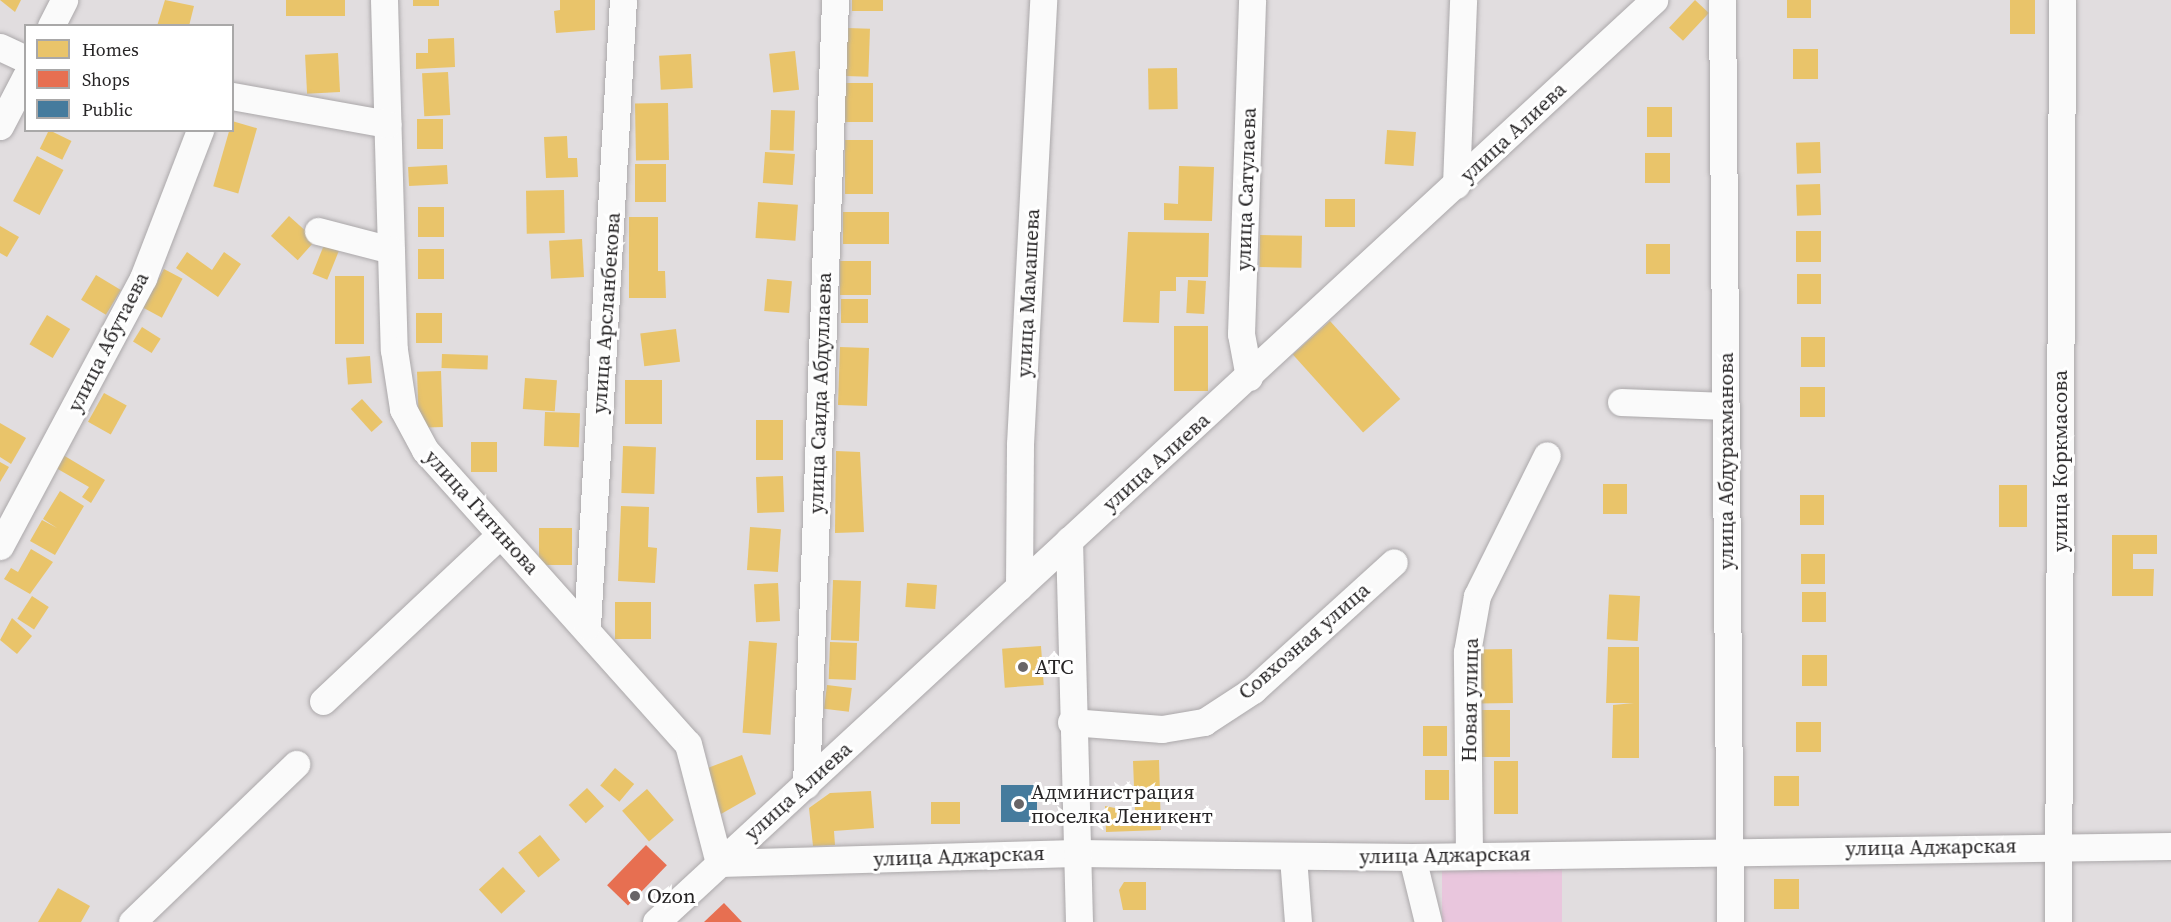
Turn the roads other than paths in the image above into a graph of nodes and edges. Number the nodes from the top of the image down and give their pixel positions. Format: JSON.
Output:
{"nodes":[{"id":1,"x":64,"y":0,"type":"edge"},
{"id":2,"x":384,"y":0,"type":"edge"},
{"id":3,"x":622,"y":0,"type":"edge"},
{"id":4,"x":835,"y":0,"type":"edge"},
{"id":5,"x":1043,"y":0,"type":"edge"},
{"id":6,"x":1252,"y":0,"type":"edge"},
{"id":7,"x":1463,"y":0,"type":"edge"},
{"id":8,"x":1654,"y":0,"type":"edge"},
{"id":9,"x":1722,"y":0,"type":"edge"},
{"id":10,"x":2062,"y":0,"type":"edge"},
{"id":11,"x":52,"y":24,"type":"edge"},
{"id":12,"x":0,"y":47,"type":"edge"},
{"id":13,"x":24,"y":58,"type":"edge"},
{"id":14,"x":24,"y":80,"type":"edge"},
{"id":15,"x":234,"y":96,"type":"edge"},
{"id":16,"x":388,"y":124,"type":"junction"},
{"id":17,"x":0,"y":126,"type":"edge"},
{"id":18,"x":199,"y":132,"type":"edge"},
{"id":19,"x":1456,"y":185,"type":"junction"},
{"id":20,"x":318,"y":231,"type":"dead end"},
{"id":21,"x":391,"y":250,"type":"junction"},
{"id":22,"x":1250,"y":377,"type":"junction"},
{"id":23,"x":1620,"y":402,"type":"dead end"},
{"id":24,"x":1726,"y":406,"type":"junction"},
{"id":25,"x":1546,"y":455,"type":"dead end"},
{"id":26,"x":500,"y":535,"type":"junction"},
{"id":27,"x":1070,"y":540,"type":"junction"},
{"id":28,"x":0,"y":546,"type":"edge"},
{"id":29,"x":1394,"y":562,"type":"dead end"},
{"id":30,"x":1019,"y":587,"type":"junction"},
{"id":31,"x":587,"y":626,"type":"junction"},
{"id":32,"x":323,"y":701,"type":"dead end"},
{"id":33,"x":1071,"y":722,"type":"junction"},
{"id":34,"x":297,"y":764,"type":"dead end"},
{"id":35,"x":806,"y":785,"type":"junction"},
{"id":36,"x":2057,"y":844,"type":"junction"},
{"id":37,"x":2171,"y":846,"type":"edge"},
{"id":38,"x":1729,"y":850,"type":"junction"},
{"id":39,"x":1076,"y":853,"type":"junction"},
{"id":40,"x":1469,"y":855,"type":"junction"},
{"id":41,"x":1293,"y":857,"type":"junction"},
{"id":42,"x":1412,"y":857,"type":"junction"},
{"id":43,"x":719,"y":863,"type":"junction"},
{"id":44,"x":132,"y":922,"type":"edge"},
{"id":45,"x":656,"y":922,"type":"edge"},
{"id":46,"x":1080,"y":922,"type":"edge"},
{"id":47,"x":1298,"y":922,"type":"edge"},
{"id":48,"x":1428,"y":922,"type":"edge"},
{"id":49,"x":1730,"y":922,"type":"edge"},
{"id":50,"x":2058,"y":922,"type":"edge"}],
"edges":[{"from":1,"to":11,"type":"street"},
{"from":2,"to":16,"type":"street","name":"улица Гитинова"},
{"from":3,"to":31,"type":"street","name":"улица Арсланбекова"},
{"from":4,"to":35,"type":"street","name":"улица Саида Абдуллаева"},
{"from":5,"to":30,"type":"street","name":"улица Мамашева"},
{"from":6,"to":22,"type":"street","name":"улица Сатулаева"},
{"from":7,"to":19,"type":"street"},
{"from":8,"to":19,"type":"street","name":"улица Алиева"},
{"from":9,"to":24,"type":"street","name":"улица Абдурахманова"},
{"from":10,"to":36,"type":"street","name":"улица Коркмасова"},
{"from":12,"to":13,"type":"street"},
{"from":14,"to":17,"type":"street"},
{"from":15,"to":16,"type":"street"},
{"from":16,"to":21,"type":"street","name":"улица Гитинова"},
{"from":18,"to":28,"type":"street","name":"улица Абутаева"},
{"from":19,"to":22,"type":"street","name":"улица Алиева"},
{"from":20,"to":21,"type":"street"},
{"from":21,"to":26,"type":"street","name":"улица Гитинова"},
{"from":22,"to":27,"type":"street","name":"улица Алиева"},
{"from":23,"to":24,"type":"street"},
{"from":24,"to":38,"type":"street","name":"улица Абдурахманова"},
{"from":25,"to":40,"type":"street","name":"Новая улица"},
{"from":26,"to":31,"type":"street","name":"улица Гитинова"},
{"from":26,"to":32,"type":"street"},
{"from":27,"to":30,"type":"street","name":"улица Алиева"},
{"from":27,"to":33,"type":"street"},
{"from":29,"to":33,"type":"street","name":"Совхозная улица"},
{"from":30,"to":35,"type":"street","name":"улица Алиева"},
{"from":31,"to":43,"type":"street","name":"улица Гитинова"},
{"from":33,"to":39,"type":"street"},
{"from":34,"to":44,"type":"street"},
{"from":35,"to":43,"type":"street","name":"улица Алиева"},
{"from":36,"to":37,"type":"street","name":"улица Аджарская"},
{"from":36,"to":38,"type":"street","name":"улица Аджарская"},
{"from":36,"to":50,"type":"street","name":"улица Коркмасова"},
{"from":38,"to":40,"type":"street","name":"улица Аджарская"},
{"from":38,"to":49,"type":"street","name":"улица Абдурахманова"},
{"from":39,"to":41,"type":"street","name":"улица Аджарская"},
{"from":39,"to":43,"type":"street","name":"улица Аджарская"},
{"from":39,"to":46,"type":"street"},
{"from":40,"to":42,"type":"street","name":"улица Аджарская"},
{"from":41,"to":42,"type":"street","name":"улица Аджарская"},
{"from":41,"to":47,"type":"street"},
{"from":42,"to":48,"type":"street"},
{"from":43,"to":45,"type":"street","name":"улица Алиева"}]}
